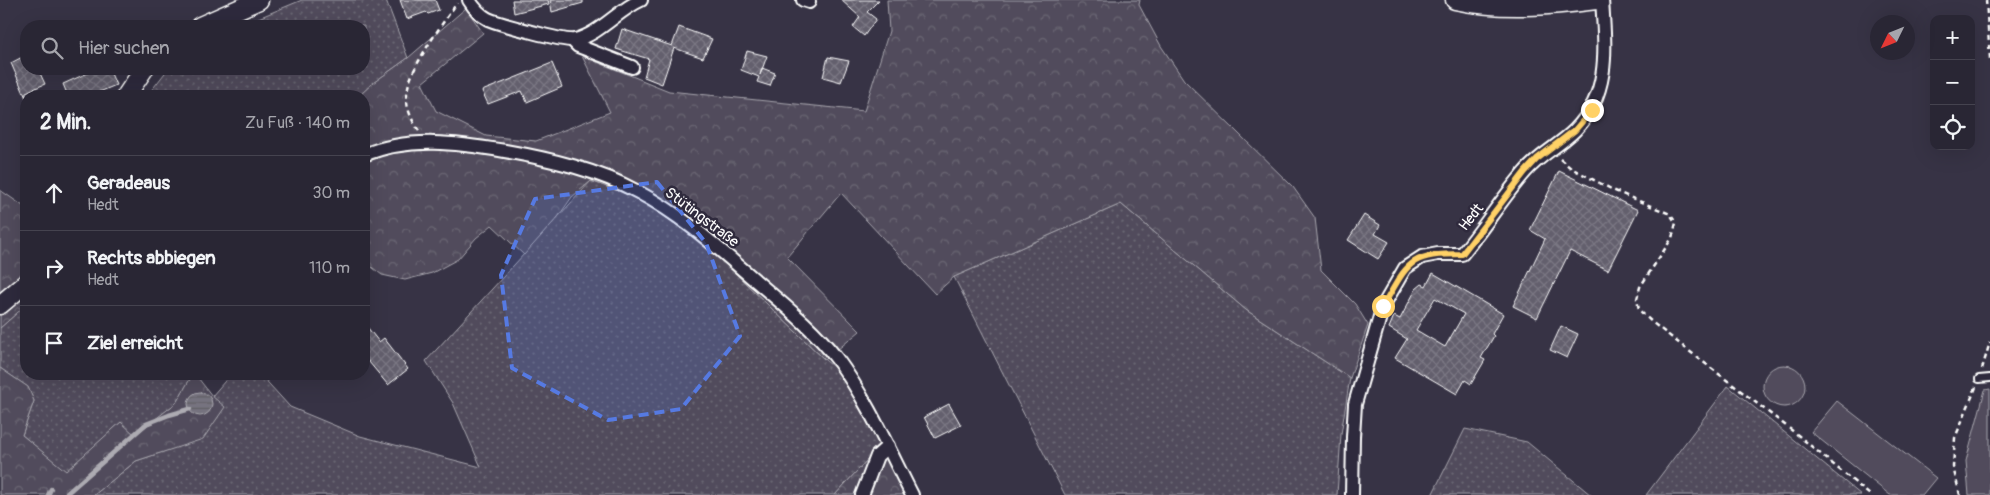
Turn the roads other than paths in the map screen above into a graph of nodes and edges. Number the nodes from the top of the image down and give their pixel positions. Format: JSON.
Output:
{"nodes":[{"id":1,"x":259,"y":0,"type":"edge"},
{"id":2,"x":469,"y":0,"type":"edge"},
{"id":3,"x":641,"y":0,"type":"edge"},
{"id":4,"x":1455,"y":0,"type":"edge"},
{"id":5,"x":1596,"y":0,"type":"edge"},
{"id":6,"x":1602,"y":0,"type":"edge"},
{"id":7,"x":214,"y":20,"type":"edge"},
{"id":8,"x":572,"y":41,"type":"junction"},
{"id":9,"x":632,"y":67,"type":"dead end"},
{"id":10,"x":140,"y":75,"type":"edge"},
{"id":11,"x":130,"y":90,"type":"edge"},
{"id":12,"x":370,"y":153,"type":"edge"},
{"id":13,"x":20,"y":288,"type":"edge"},
{"id":14,"x":0,"y":305,"type":"edge"},
{"id":15,"x":1990,"y":378,"type":"edge"},
{"id":16,"x":1979,"y":379,"type":"road end"},
{"id":17,"x":888,"y":446,"type":"junction"},
{"id":18,"x":862,"y":495,"type":"edge"},
{"id":19,"x":912,"y":495,"type":"edge"},
{"id":20,"x":1352,"y":495,"type":"edge"}],
"edges":[{"from":1,"to":7,"type":"main road"},
{"from":2,"to":8,"type":"street"},
{"from":3,"to":8,"type":"street"},
{"from":4,"to":5,"type":"main road"},
{"from":6,"to":20,"type":"street","name":"Hedt"},
{"from":8,"to":9,"type":"street"},
{"from":10,"to":11,"type":"main road"},
{"from":12,"to":17,"type":"street","name":"Stütingstraße"},
{"from":13,"to":14,"type":"main road"},
{"from":15,"to":16,"type":"lane"},
{"from":17,"to":18,"type":"street"},
{"from":17,"to":19,"type":"street","name":"Stütingstraße"}]}
